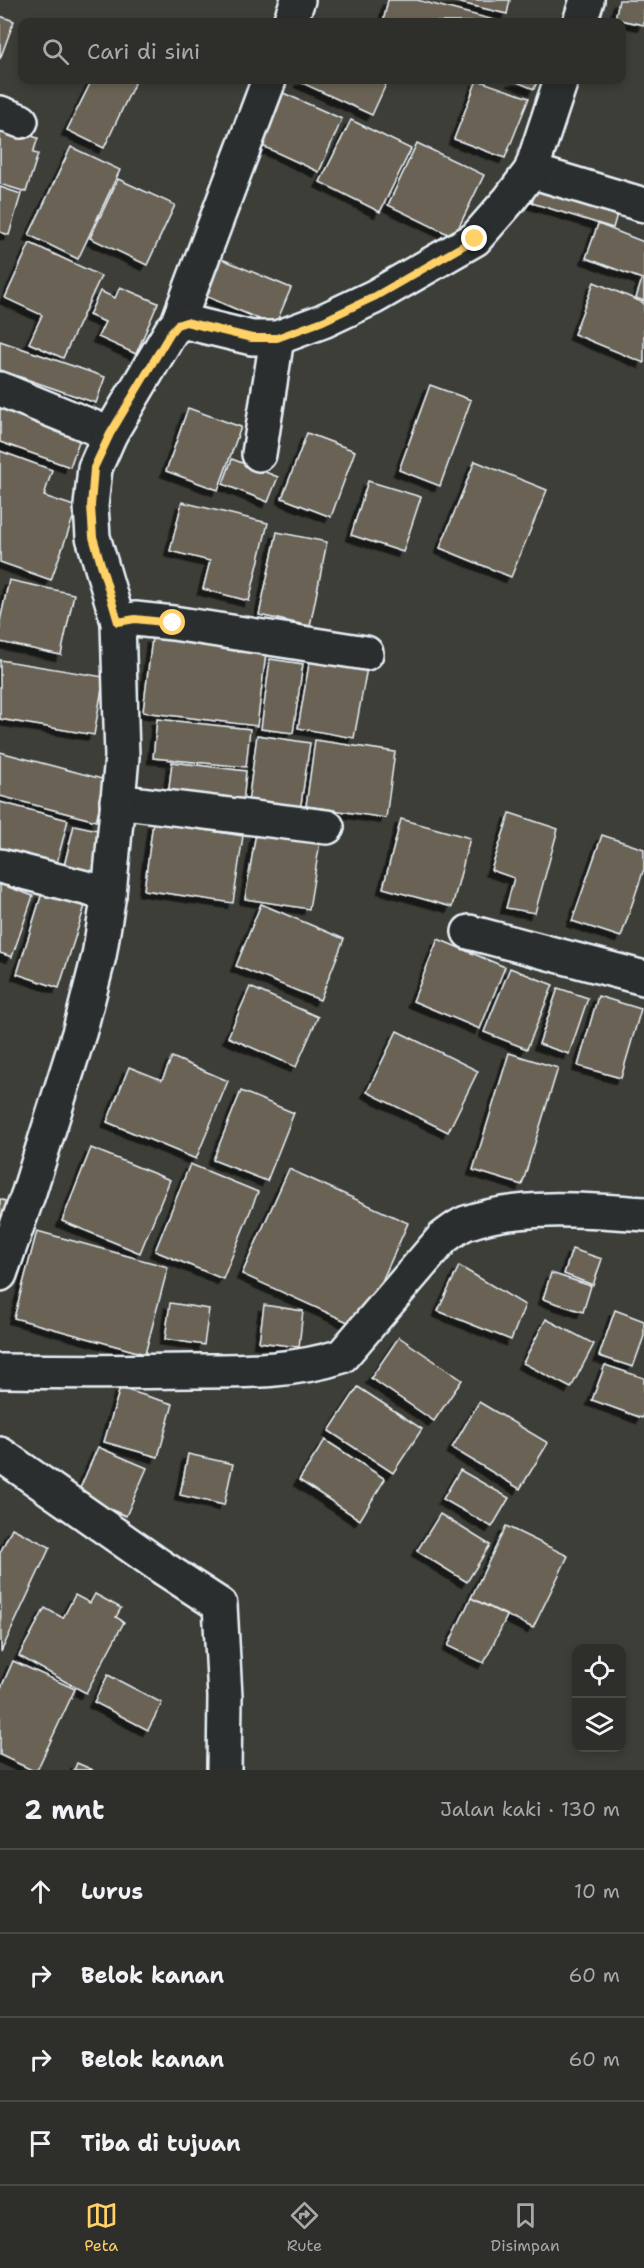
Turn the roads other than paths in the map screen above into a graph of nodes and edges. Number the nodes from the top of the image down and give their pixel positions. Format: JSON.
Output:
{"nodes":[{"id":1,"x":298,"y":0,"type":"edge"},
{"id":2,"x":587,"y":0,"type":"edge"},
{"id":3,"x":291,"y":18,"type":"edge"},
{"id":4,"x":581,"y":18,"type":"edge"},
{"id":5,"x":267,"y":84,"type":"edge"},
{"id":6,"x":560,"y":84,"type":"edge"},
{"id":7,"x":531,"y":171,"type":"junction"},
{"id":8,"x":644,"y":205,"type":"edge"},
{"id":9,"x":177,"y":325,"type":"junction"},
{"id":10,"x":277,"y":338,"type":"junction"},
{"id":11,"x":0,"y":389,"type":"edge"},
{"id":12,"x":110,"y":434,"type":"junction"},
{"id":13,"x":259,"y":454,"type":"dead end"},
{"id":14,"x":118,"y":622,"type":"junction"},
{"id":15,"x":366,"y":653,"type":"dead end"},
{"id":16,"x":117,"y":801,"type":"junction"},
{"id":17,"x":327,"y":826,"type":"dead end"},
{"id":18,"x":0,"y":866,"type":"edge"},
{"id":19,"x":110,"y":894,"type":"junction"},
{"id":20,"x":469,"y":932,"type":"dead end"},
{"id":21,"x":644,"y":978,"type":"edge"},
{"id":22,"x":644,"y":1215,"type":"edge"},
{"id":23,"x":0,"y":1274,"type":"edge"},
{"id":24,"x":0,"y":1371,"type":"edge"},
{"id":25,"x":0,"y":1454,"type":"edge"},
{"id":26,"x":224,"y":1770,"type":"edge"}],
"edges":[{"from":1,"to":3,"type":"street"},
{"from":2,"to":4,"type":"street"},
{"from":5,"to":9,"type":"street"},
{"from":6,"to":7,"type":"street"},
{"from":7,"to":8,"type":"street"},
{"from":7,"to":10,"type":"street"},
{"from":9,"to":10,"type":"street"},
{"from":9,"to":12,"type":"street"},
{"from":10,"to":13,"type":"street"},
{"from":11,"to":12,"type":"street"},
{"from":12,"to":14,"type":"street"},
{"from":14,"to":15,"type":"street"},
{"from":14,"to":16,"type":"street"},
{"from":16,"to":17,"type":"street"},
{"from":16,"to":19,"type":"street"},
{"from":18,"to":19,"type":"street"},
{"from":19,"to":23,"type":"street"},
{"from":20,"to":21,"type":"street"},
{"from":22,"to":24,"type":"street"},
{"from":25,"to":26,"type":"street"}]}
